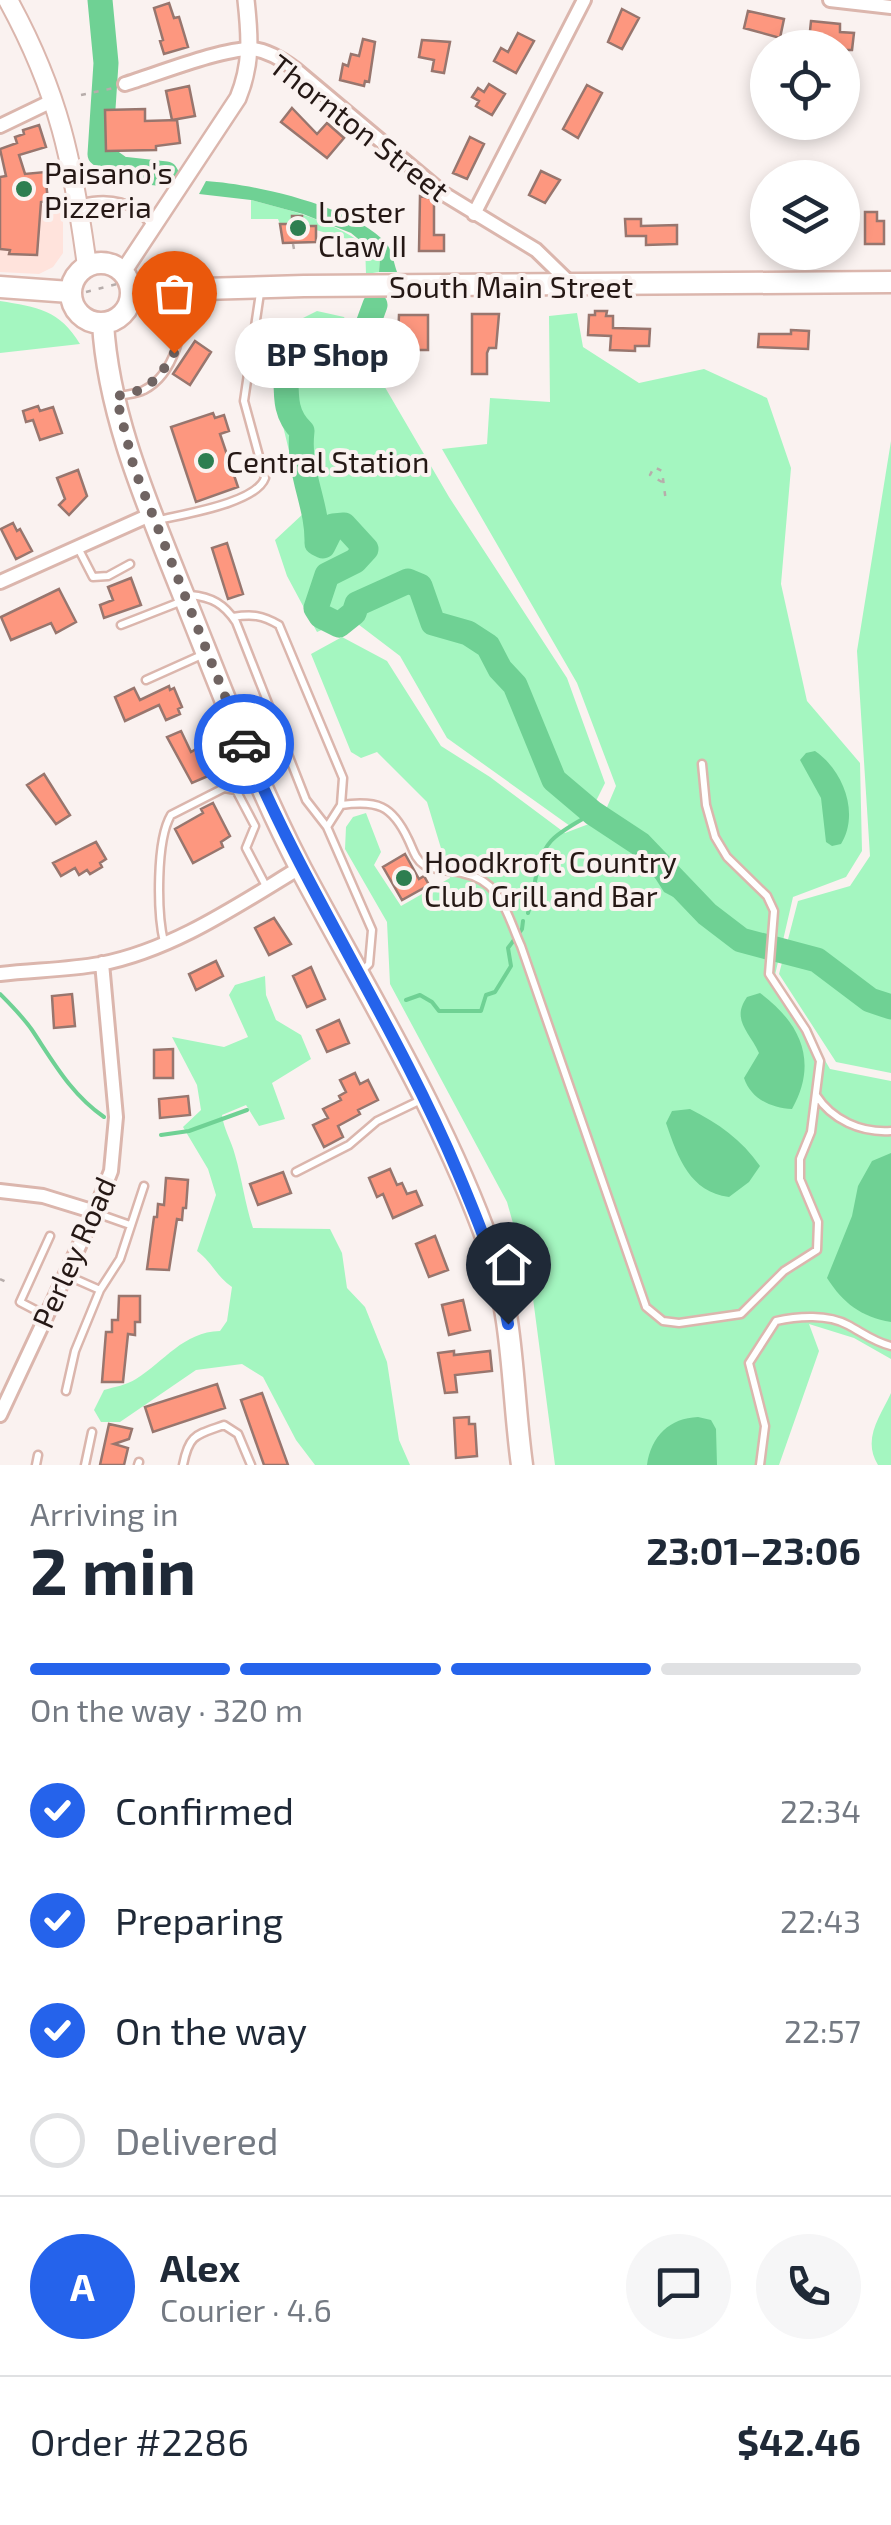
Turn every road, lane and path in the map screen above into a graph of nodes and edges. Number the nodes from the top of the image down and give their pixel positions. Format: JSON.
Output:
{"nodes":[{"id":1,"x":8,"y":0,"type":"edge"},
{"id":2,"x":246,"y":0,"type":"edge"},
{"id":3,"x":584,"y":0,"type":"edge"},
{"id":4,"x":830,"y":0,"type":"edge"},
{"id":5,"x":891,"y":7,"type":"edge"},
{"id":6,"x":251,"y":49,"type":"junction"},
{"id":7,"x":125,"y":84,"type":"dead end"},
{"id":8,"x":109,"y":90,"type":"dead end"},
{"id":9,"x":80,"y":96,"type":"dead end"},
{"id":10,"x":54,"y":100,"type":"junction"},
{"id":11,"x":0,"y":126,"type":"edge"},
{"id":12,"x":79,"y":204,"type":"junction"},
{"id":13,"x":474,"y":214,"type":"junction"},
{"id":14,"x":154,"y":228,"type":"junction"},
{"id":15,"x":293,"y":244,"type":"dead end"},
{"id":16,"x":295,"y":254,"type":"dead end"},
{"id":17,"x":124,"y":282,"type":"junction"},
{"id":18,"x":891,"y":282,"type":"edge"},
{"id":19,"x":80,"y":284,"type":"junction"},
{"id":20,"x":572,"y":285,"type":"junction"},
{"id":21,"x":0,"y":287,"type":"edge"},
{"id":22,"x":262,"y":287,"type":"junction"},
{"id":23,"x":92,"y":290,"type":"junction"},
{"id":24,"x":180,"y":290,"type":"junction"},
{"id":25,"x":102,"y":323,"type":"junction"},
{"id":26,"x":116,"y":396,"type":"junction"},
{"id":27,"x":662,"y":482,"type":"dead end"},
{"id":28,"x":666,"y":502,"type":"dead end"},
{"id":29,"x":153,"y":518,"type":"junction"},
{"id":30,"x":77,"y":545,"type":"junction"},
{"id":31,"x":130,"y":564,"type":"dead end"},
{"id":32,"x":0,"y":582,"type":"edge"},
{"id":33,"x":185,"y":597,"type":"junction"},
{"id":34,"x":233,"y":617,"type":"junction"},
{"id":35,"x":121,"y":625,"type":"dead end"},
{"id":36,"x":206,"y":652,"type":"junction"},
{"id":37,"x":146,"y":680,"type":"dead end"},
{"id":38,"x":702,"y":764,"type":"dead end"},
{"id":39,"x":341,"y":805,"type":"junction"},
{"id":40,"x":327,"y":827,"type":"junction"},
{"id":41,"x":301,"y":867,"type":"junction"},
{"id":42,"x":266,"y":888,"type":"junction"},
{"id":43,"x":164,"y":943,"type":"junction"},
{"id":44,"x":102,"y":963,"type":"junction"},
{"id":45,"x":359,"y":973,"type":"junction"},
{"id":46,"x":0,"y":974,"type":"edge"},
{"id":47,"x":815,"y":1094,"type":"junction"},
{"id":48,"x":424,"y":1098,"type":"junction"},
{"id":49,"x":891,"y":1131,"type":"edge"},
{"id":50,"x":296,"y":1172,"type":"dead end"},
{"id":51,"x":144,"y":1186,"type":"dead end"},
{"id":52,"x":0,"y":1191,"type":"edge"},
{"id":53,"x":95,"y":1212,"type":"junction"},
{"id":54,"x":130,"y":1226,"type":"junction"},
{"id":55,"x":50,"y":1236,"type":"dead end"},
{"id":56,"x":66,"y":1275,"type":"junction"},
{"id":57,"x":0,"y":1279,"type":"edge"},
{"id":58,"x":6,"y":1282,"type":"dead end"},
{"id":59,"x":100,"y":1290,"type":"junction"},
{"id":60,"x":46,"y":1315,"type":"junction"},
{"id":61,"x":891,"y":1348,"type":"edge"},
{"id":62,"x":66,"y":1391,"type":"dead end"},
{"id":63,"x":0,"y":1415,"type":"edge"},
{"id":64,"x":92,"y":1432,"type":"dead end"},
{"id":65,"x":38,"y":1455,"type":"dead end"},
{"id":66,"x":36,"y":1465,"type":"edge"},
{"id":67,"x":86,"y":1465,"type":"edge"},
{"id":68,"x":183,"y":1465,"type":"edge"},
{"id":69,"x":251,"y":1465,"type":"edge"},
{"id":70,"x":522,"y":1465,"type":"edge"},
{"id":71,"x":760,"y":1465,"type":"edge"}],
"edges":[{"from":1,"to":10,"type":"main road"},
{"from":2,"to":6,"type":"street"},
{"from":3,"to":13,"type":"street"},
{"from":4,"to":5,"type":"street"},
{"from":6,"to":7,"type":"street","name":"Thornton Street"},
{"from":6,"to":13,"type":"street","name":"Thornton Street"},
{"from":6,"to":14,"type":"street"},
{"from":8,"to":9,"type":"path"},
{"from":10,"to":11,"type":"street"},
{"from":10,"to":12,"type":"main road"},
{"from":12,"to":14,"type":"lane"},
{"from":12,"to":19,"type":"main road"},
{"from":13,"to":20,"type":"street","name":"Thornton Street"},
{"from":14,"to":17,"type":"street"},
{"from":15,"to":16,"type":"path"},
{"from":17,"to":19,"type":"main road"},
{"from":17,"to":23,"type":"path"},
{"from":17,"to":24,"type":"main road","name":"South Main Street"},
{"from":17,"to":25,"type":"main road"},
{"from":18,"to":20,"type":"main road","name":"South Main Street"},
{"from":19,"to":21,"type":"main road"},
{"from":19,"to":23,"type":"path"},
{"from":19,"to":23,"type":"path"},
{"from":19,"to":25,"type":"main road"},
{"from":20,"to":22,"type":"main road","name":"South Main Street"},
{"from":22,"to":24,"type":"main road","name":"South Main Street"},
{"from":22,"to":29,"type":"lane"},
{"from":24,"to":26,"type":"lane"},
{"from":25,"to":26,"type":"main road"},
{"from":26,"to":29,"type":"main road"},
{"from":27,"to":28,"type":"path"},
{"from":29,"to":30,"type":"street"},
{"from":29,"to":33,"type":"main road"},
{"from":30,"to":31,"type":"lane"},
{"from":30,"to":32,"type":"street"},
{"from":33,"to":34,"type":"lane"},
{"from":33,"to":35,"type":"lane"},
{"from":33,"to":36,"type":"main road"},
{"from":34,"to":39,"type":"lane"},
{"from":34,"to":40,"type":"lane"},
{"from":36,"to":37,"type":"lane"},
{"from":36,"to":41,"type":"main road"},
{"from":38,"to":47,"type":"lane"},
{"from":39,"to":40,"type":"lane"},
{"from":39,"to":47,"type":"lane"},
{"from":40,"to":45,"type":"lane"},
{"from":41,"to":42,"type":"street"},
{"from":41,"to":45,"type":"main road"},
{"from":42,"to":43,"type":"street"},
{"from":42,"to":43,"type":"lane"},
{"from":43,"to":44,"type":"street"},
{"from":44,"to":46,"type":"street"},
{"from":44,"to":53,"type":"street","name":"Perley Road"},
{"from":45,"to":48,"type":"main road"},
{"from":47,"to":49,"type":"lane"},
{"from":48,"to":50,"type":"lane"},
{"from":48,"to":70,"type":"main road"},
{"from":51,"to":54,"type":"lane"},
{"from":52,"to":53,"type":"street"},
{"from":53,"to":54,"type":"lane"},
{"from":53,"to":56,"type":"street","name":"Perley Road"},
{"from":54,"to":59,"type":"lane"},
{"from":55,"to":60,"type":"lane"},
{"from":56,"to":59,"type":"lane"},
{"from":56,"to":60,"type":"street","name":"Perley Road"},
{"from":57,"to":58,"type":"path"},
{"from":59,"to":62,"type":"lane"},
{"from":60,"to":63,"type":"street","name":"Perley Road"},
{"from":61,"to":71,"type":"lane"},
{"from":64,"to":67,"type":"lane"},
{"from":65,"to":66,"type":"lane"},
{"from":68,"to":69,"type":"lane"}]}
